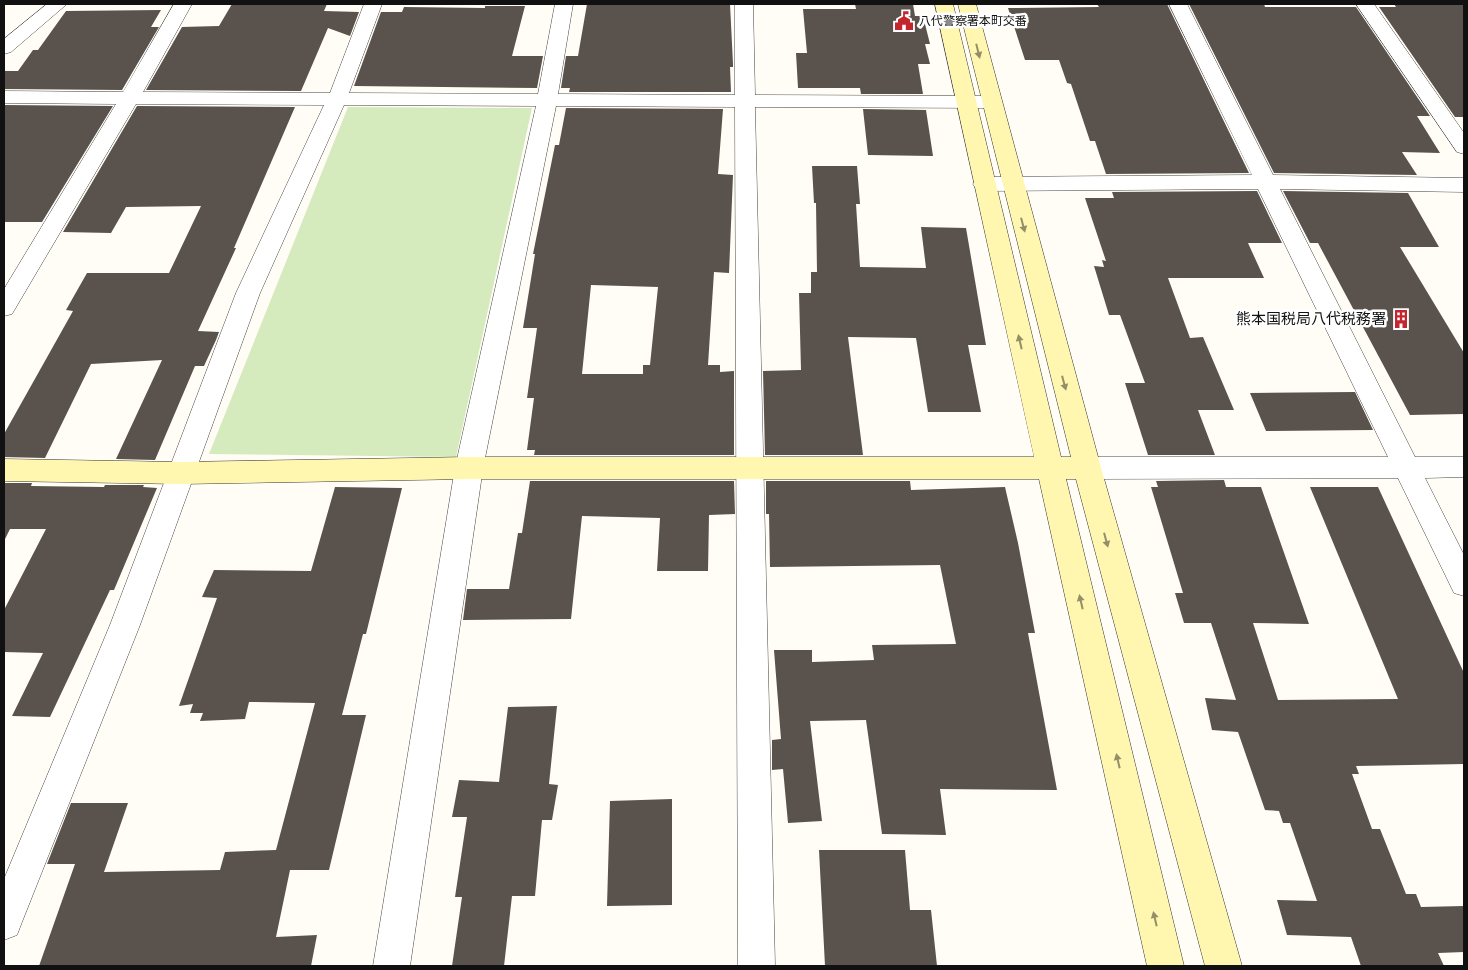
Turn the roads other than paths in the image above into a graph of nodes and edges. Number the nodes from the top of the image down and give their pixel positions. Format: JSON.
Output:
{"nodes":[{"id":1,"x":58,"y":4,"type":"edge"},
{"id":2,"x":183,"y":4,"type":"edge"},
{"id":3,"x":373,"y":4,"type":"edge"},
{"id":4,"x":564,"y":4,"type":"edge"},
{"id":5,"x":744,"y":4,"type":"edge"},
{"id":6,"x":944,"y":4,"type":"edge"},
{"id":7,"x":967,"y":4,"type":"edge"},
{"id":8,"x":1178,"y":4,"type":"edge"},
{"id":9,"x":1365,"y":4,"type":"edge"},
{"id":10,"x":4,"y":48,"type":"edge"},
{"id":11,"x":4,"y":97,"type":"edge"},
{"id":12,"x":130,"y":97,"type":"junction"},
{"id":13,"x":337,"y":99,"type":"junction"},
{"id":14,"x":547,"y":99,"type":"junction"},
{"id":15,"x":744,"y":101,"type":"junction"},
{"id":16,"x":965,"y":101,"type":"junction"},
{"id":17,"x":992,"y":102,"type":"junction"},
{"id":18,"x":1464,"y":148,"type":"edge"},
{"id":19,"x":1266,"y":182,"type":"junction"},
{"id":20,"x":984,"y":184,"type":"junction"},
{"id":21,"x":1013,"y":184,"type":"junction"},
{"id":22,"x":1464,"y":184,"type":"edge"},
{"id":23,"x":4,"y":308,"type":"edge"},
{"id":24,"x":1407,"y":467,"type":"junction"},
{"id":25,"x":1464,"y":467,"type":"edge"},
{"id":26,"x":469,"y":468,"type":"junction"},
{"id":27,"x":1049,"y":468,"type":"junction"},
{"id":28,"x":1087,"y":468,"type":"junction"},
{"id":29,"x":749,"y":469,"type":"junction"},
{"id":30,"x":4,"y":470,"type":"edge"},
{"id":31,"x":182,"y":473,"type":"junction"},
{"id":32,"x":1464,"y":584,"type":"edge"},
{"id":33,"x":4,"y":922,"type":"edge"},
{"id":34,"x":392,"y":966,"type":"edge"},
{"id":35,"x":757,"y":966,"type":"edge"},
{"id":36,"x":1166,"y":966,"type":"edge"},
{"id":37,"x":1224,"y":966,"type":"edge"}],
"edges":[{"from":1,"to":10,"type":"street"},
{"from":2,"to":12,"type":"street"},
{"from":3,"to":13,"type":"street"},
{"from":4,"to":14,"type":"street"},
{"from":5,"to":15,"type":"street"},
{"from":6,"to":16,"type":"street"},
{"from":7,"to":17,"type":"street","one_way":true},
{"from":8,"to":19,"type":"street"},
{"from":9,"to":18,"type":"street"},
{"from":11,"to":12,"type":"street"},
{"from":12,"to":13,"type":"street"},
{"from":12,"to":23,"type":"street"},
{"from":13,"to":14,"type":"street"},
{"from":13,"to":31,"type":"street"},
{"from":14,"to":15,"type":"street"},
{"from":14,"to":26,"type":"street"},
{"from":15,"to":16,"type":"street"},
{"from":15,"to":29,"type":"street"},
{"from":16,"to":17,"type":"street"},
{"from":16,"to":20,"type":"street"},
{"from":17,"to":21,"type":"street"},
{"from":19,"to":21,"type":"street"},
{"from":19,"to":22,"type":"street"},
{"from":19,"to":24,"type":"street"},
{"from":20,"to":21,"type":"street"},
{"from":27,"to":20,"type":"street","one_way":true},
{"from":21,"to":28,"type":"street","one_way":true},
{"from":24,"to":25,"type":"street"},
{"from":24,"to":28,"type":"street"},
{"from":24,"to":32,"type":"street"},
{"from":26,"to":29,"type":"street"},
{"from":26,"to":31,"type":"street"},
{"from":26,"to":34,"type":"street"},
{"from":27,"to":28,"type":"street"},
{"from":27,"to":29,"type":"street"},
{"from":36,"to":27,"type":"street","one_way":true},
{"from":28,"to":37,"type":"street","one_way":true},
{"from":29,"to":35,"type":"street"},
{"from":30,"to":31,"type":"street"},
{"from":31,"to":33,"type":"street"}]}
